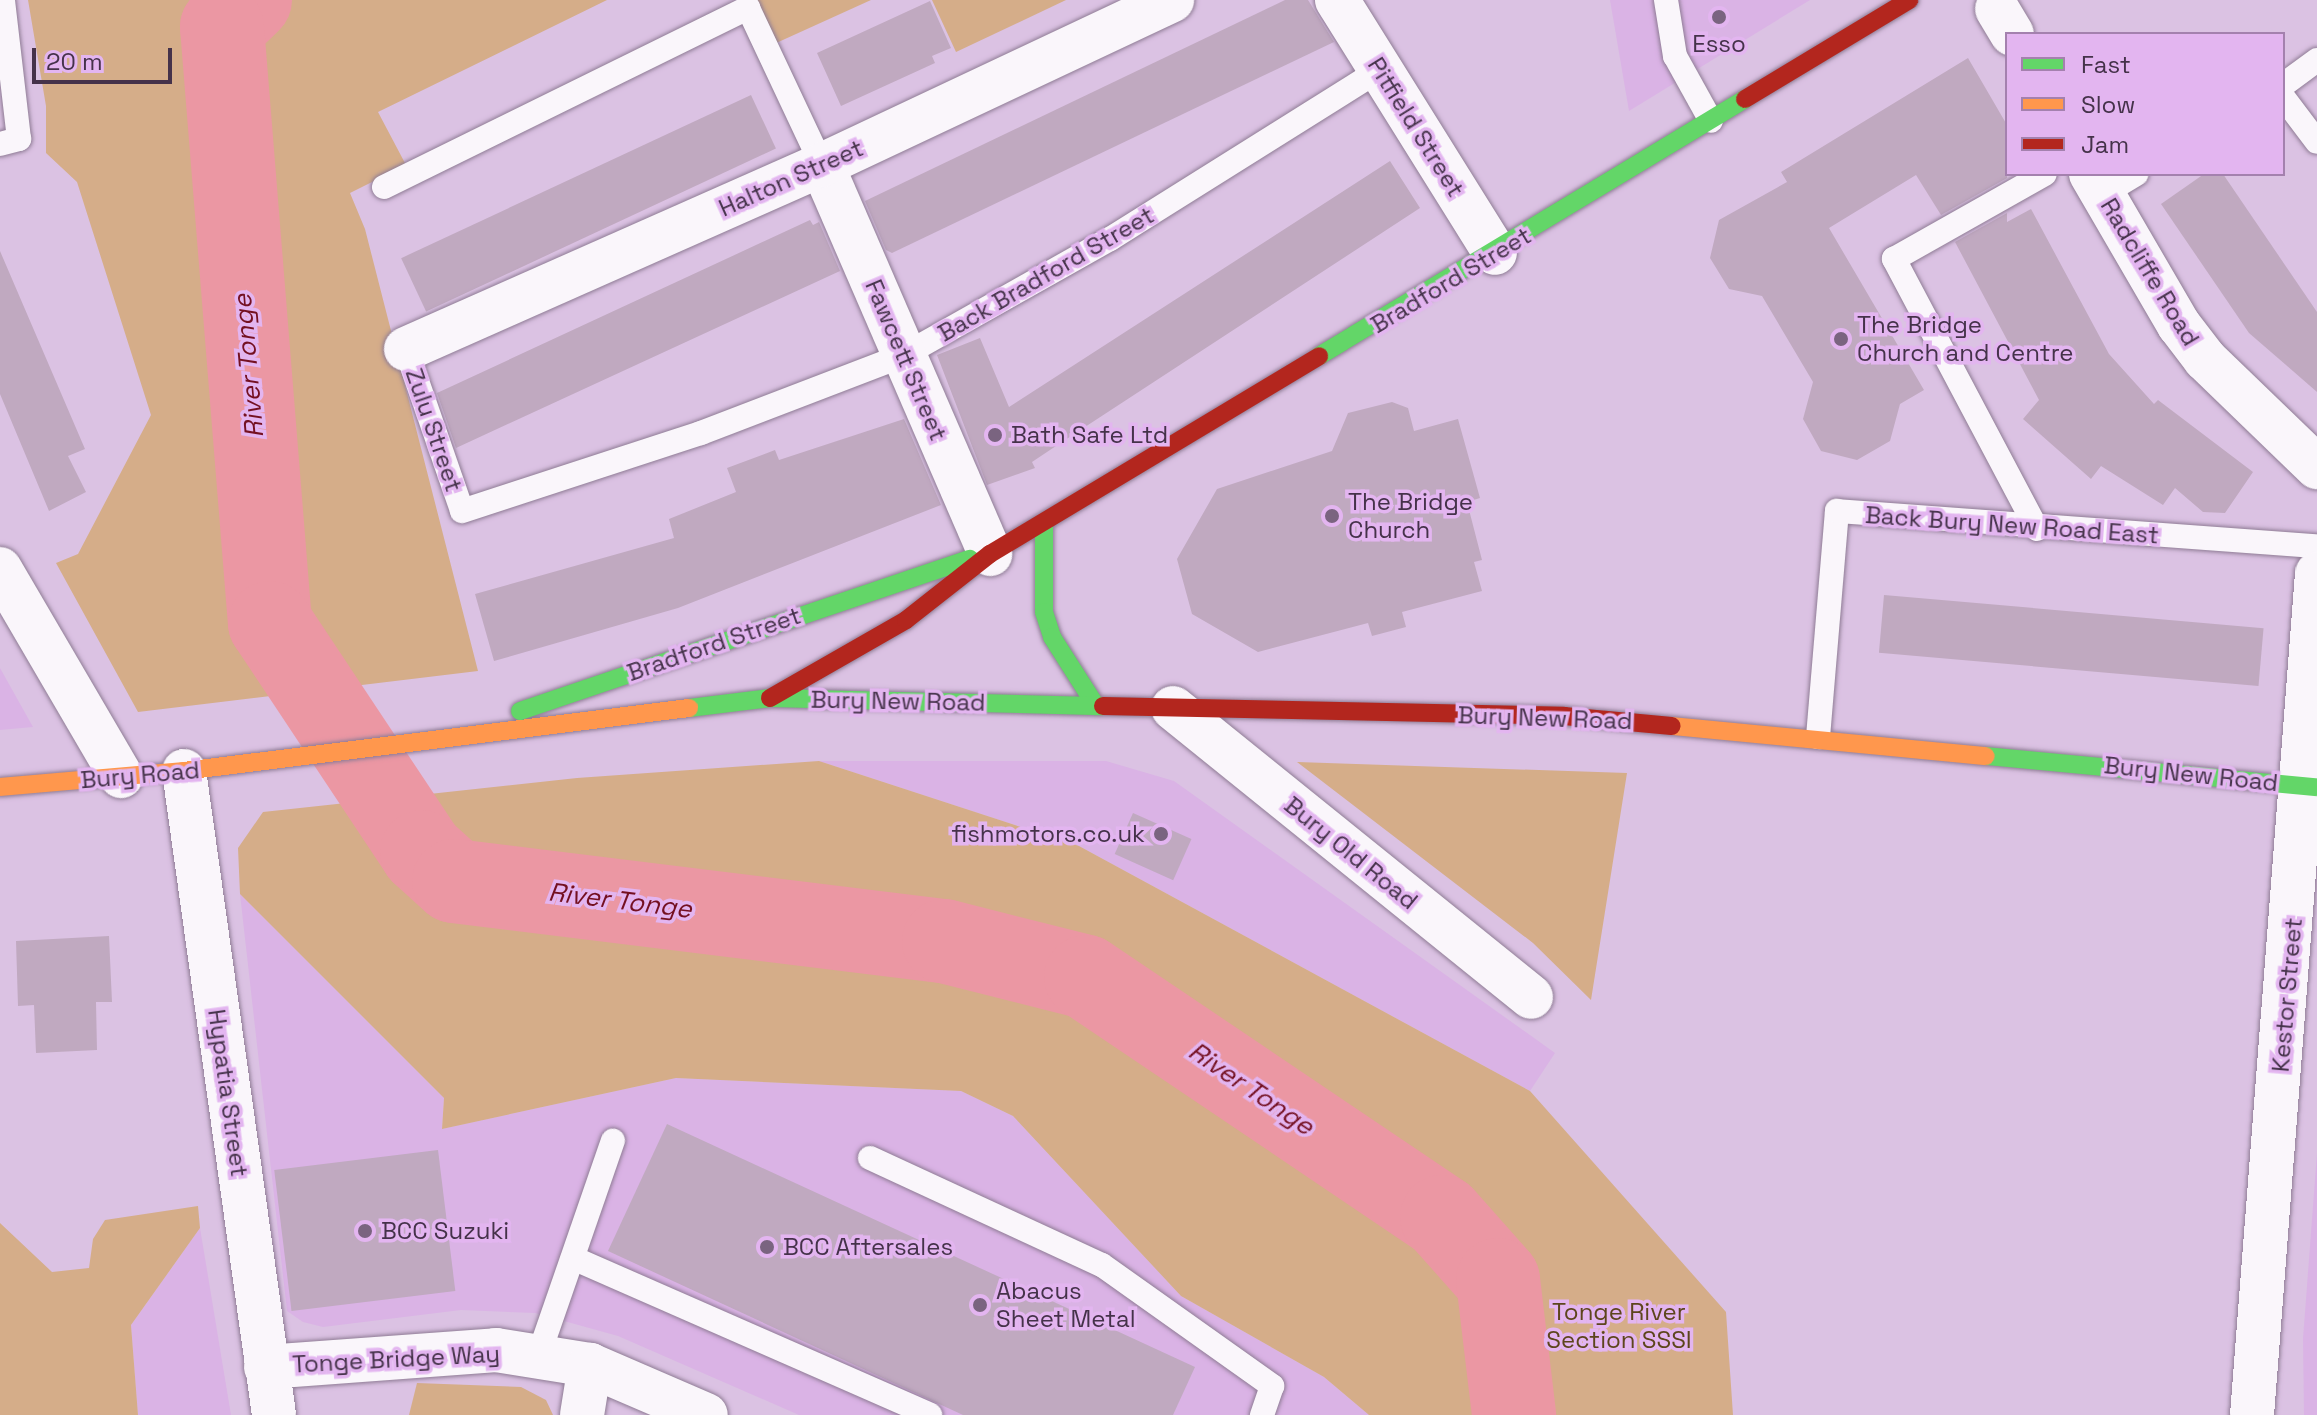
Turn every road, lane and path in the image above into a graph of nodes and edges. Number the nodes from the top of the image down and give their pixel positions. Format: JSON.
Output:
{"nodes":[{"id":1,"x":3,"y":0,"type":"edge"},
{"id":2,"x":1172,"y":0,"type":"edge"},
{"id":3,"x":1337,"y":0,"type":"edge"},
{"id":4,"x":1666,"y":0,"type":"edge"},
{"id":5,"x":1909,"y":0,"type":"edge"},
{"id":6,"x":2317,"y":60,"type":"edge"},
{"id":7,"x":1381,"y":69,"type":"junction"},
{"id":8,"x":2285,"y":84,"type":"edge"},
{"id":9,"x":2285,"y":100,"type":"edge"},
{"id":10,"x":1711,"y":121,"type":"junction"},
{"id":11,"x":2317,"y":142,"type":"edge"},
{"id":12,"x":0,"y":144,"type":"edge"},
{"id":13,"x":822,"y":165,"type":"junction"},
{"id":14,"x":2041,"y":176,"type":"edge"},
{"id":15,"x":2110,"y":181,"type":"edge"},
{"id":16,"x":384,"y":187,"type":"dead end"},
{"id":17,"x":1495,"y":253,"type":"junction"},
{"id":18,"x":406,"y":349,"type":"joint"},
{"id":19,"x":904,"y":355,"type":"junction"},
{"id":20,"x":2317,"y":467,"type":"edge"},
{"id":21,"x":462,"y":511,"type":"joint"},
{"id":22,"x":1044,"y":525,"type":"junction"},
{"id":23,"x":2037,"y":529,"type":"junction"},
{"id":24,"x":2317,"y":546,"type":"edge"},
{"id":25,"x":990,"y":554,"type":"junction"},
{"id":26,"x":0,"y":569,"type":"edge"},
{"id":27,"x":2317,"y":574,"type":"edge"},
{"id":28,"x":770,"y":698,"type":"junction"},
{"id":29,"x":1096,"y":706,"type":"junction"},
{"id":30,"x":1173,"y":708,"type":"junction"},
{"id":31,"x":1818,"y":737,"type":"junction"},
{"id":32,"x":439,"y":739,"type":"junction"},
{"id":33,"x":184,"y":771,"type":"junction"},
{"id":34,"x":121,"y":776,"type":"junction"},
{"id":35,"x":2310,"y":786,"type":"edge"},
{"id":36,"x":0,"y":787,"type":"edge"},
{"id":37,"x":1531,"y":997,"type":"dead end"},
{"id":38,"x":613,"y":1141,"type":"dead end"},
{"id":39,"x":870,"y":1158,"type":"dead end"},
{"id":40,"x":573,"y":1258,"type":"junction"},
{"id":41,"x":538,"y":1357,"type":"junction"},
{"id":42,"x":590,"y":1365,"type":"junction"},
{"id":43,"x":266,"y":1367,"type":"junction"},
{"id":44,"x":274,"y":1415,"type":"edge"},
{"id":45,"x":582,"y":1415,"type":"edge"},
{"id":46,"x":706,"y":1415,"type":"edge"},
{"id":47,"x":930,"y":1415,"type":"edge"},
{"id":48,"x":1262,"y":1415,"type":"edge"},
{"id":49,"x":2252,"y":1415,"type":"edge"}],
"edges":[{"from":1,"to":12,"type":"lane"},
{"from":2,"to":13,"type":"street","name":"Halton Street"},
{"from":3,"to":7,"type":"street","name":"Pitfield Street"},
{"from":4,"to":10,"type":"lane"},
{"from":5,"to":10,"type":"main road","name":"Bradford Street"},
{"from":6,"to":8,"type":"lane"},
{"from":7,"to":17,"type":"street","name":"Pitfield Street"},
{"from":7,"to":19,"type":"lane","name":"Back Bradford Street"},
{"from":9,"to":11,"type":"lane"},
{"from":10,"to":17,"type":"main road","name":"Bradford Street"},
{"from":13,"to":16,"type":"lane"},
{"from":13,"to":18,"type":"street","name":"Halton Street"},
{"from":13,"to":19,"type":"street","name":"Fawcett Street"},
{"from":14,"to":23,"type":"lane"},
{"from":15,"to":20,"type":"street","name":"Radcliffe Road"},
{"from":17,"to":22,"type":"main road","name":"Bradford Street"},
{"from":18,"to":21,"type":"lane","name":"Zulu Street"},
{"from":19,"to":21,"type":"lane","name":"Back Bradford Street"},
{"from":19,"to":25,"type":"street","name":"Fawcett Street"},
{"from":22,"to":25,"type":"main road","name":"Bradford Street"},
{"from":22,"to":29,"type":"main road"},
{"from":23,"to":24,"type":"lane","name":"Back Bury New Road East"},
{"from":23,"to":31,"type":"lane","name":"Back Bury New Road East"},
{"from":25,"to":28,"type":"main road","name":"Bradford Street"},
{"from":25,"to":32,"type":"main road","name":"Bradford Street"},
{"from":26,"to":34,"type":"street"},
{"from":27,"to":35,"type":"street","name":"Kestor Street"},
{"from":28,"to":29,"type":"main road","name":"Bury New Road"},
{"from":28,"to":32,"type":"main road"},
{"from":29,"to":30,"type":"main road","name":"Bury New Road"},
{"from":30,"to":31,"type":"main road","name":"Bury New Road"},
{"from":30,"to":37,"type":"street","name":"Bury Old Road"},
{"from":31,"to":35,"type":"main road","name":"Bury New Road"},
{"from":32,"to":33,"type":"main road","name":"Bury Road"},
{"from":33,"to":34,"type":"main road","name":"Bury Road"},
{"from":33,"to":43,"type":"street","name":"Hypatia Street"},
{"from":34,"to":36,"type":"main road","name":"Bury Road"},
{"from":35,"to":49,"type":"street","name":"Kestor Street"},
{"from":38,"to":40,"type":"lane"},
{"from":39,"to":48,"type":"lane"},
{"from":40,"to":41,"type":"lane"},
{"from":40,"to":47,"type":"lane"},
{"from":41,"to":42,"type":"street","name":"Tonge Bridge Way"},
{"from":41,"to":43,"type":"street","name":"Tonge Bridge Way"},
{"from":42,"to":45,"type":"street"},
{"from":42,"to":46,"type":"street","name":"Tonge Bridge Way"},
{"from":43,"to":44,"type":"street","name":"Hypatia Street"}]}
